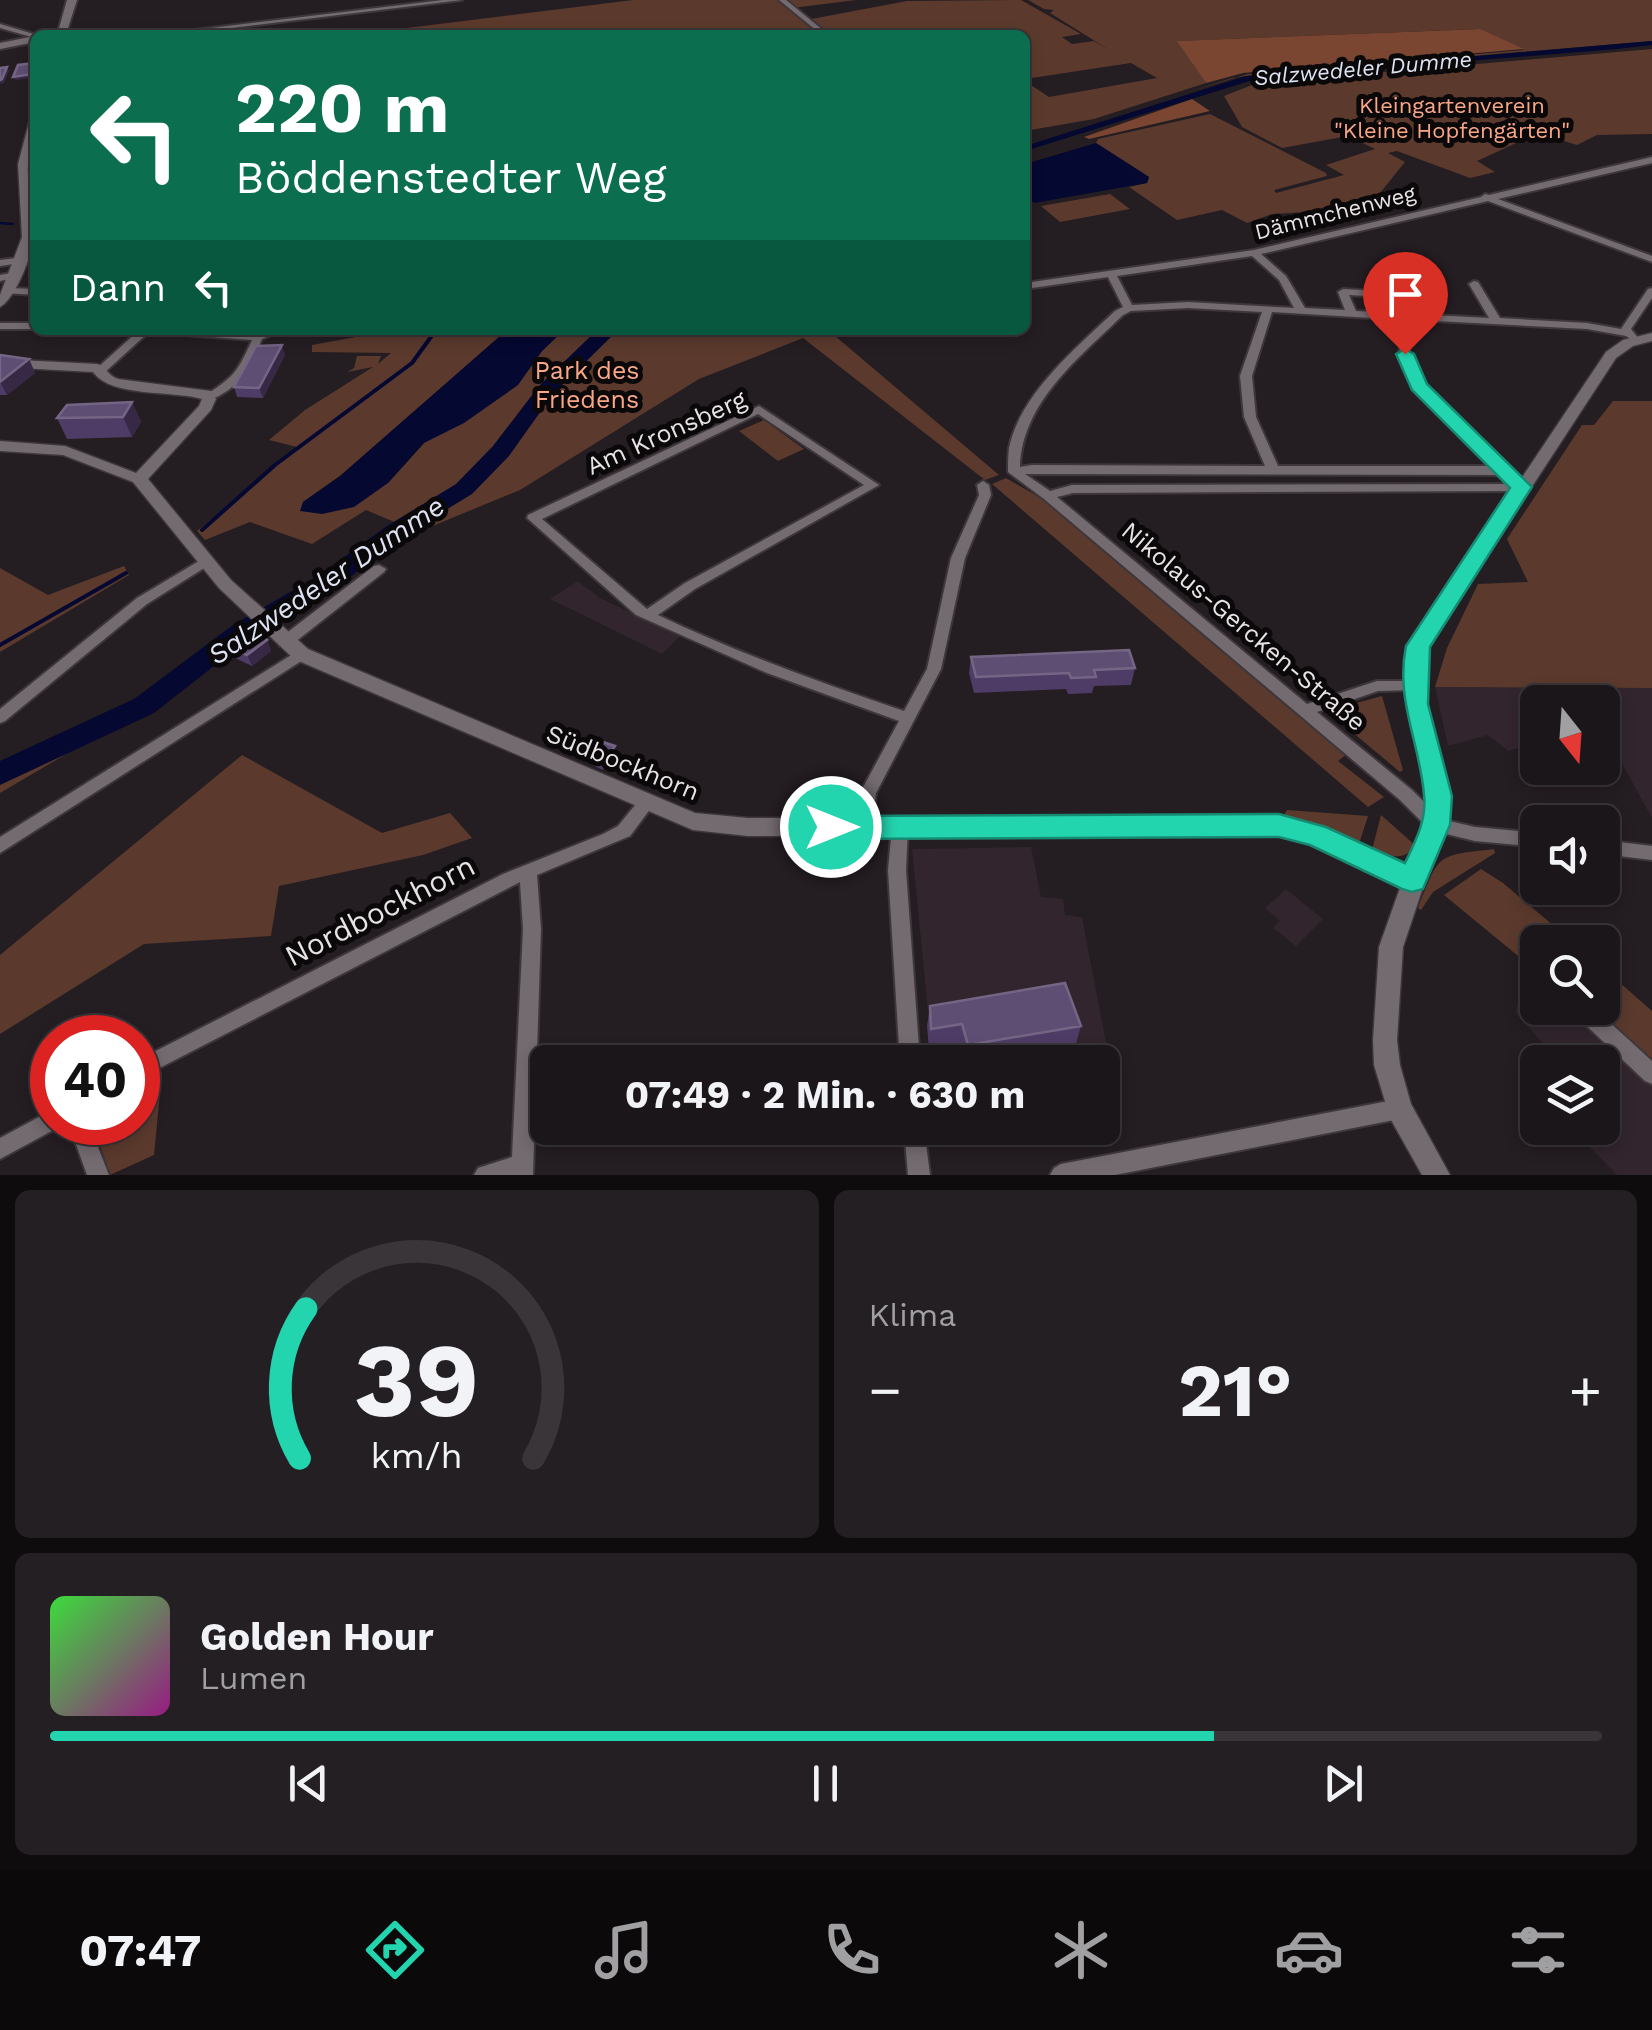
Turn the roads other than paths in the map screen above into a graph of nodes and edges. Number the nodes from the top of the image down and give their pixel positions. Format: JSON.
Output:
{"nodes":[{"id":1,"x":72,"y":0,"type":"edge"},
{"id":2,"x":459,"y":0,"type":"edge"},
{"id":3,"x":782,"y":0,"type":"edge"},
{"id":4,"x":301,"y":1,"type":"edge"},
{"id":5,"x":307,"y":18,"type":"junction"},
{"id":6,"x":0,"y":26,"type":"edge"},
{"id":7,"x":62,"y":30,"type":"edge"},
{"id":8,"x":200,"y":30,"type":"edge"},
{"id":9,"x":820,"y":30,"type":"edge"},
{"id":10,"x":30,"y":37,"type":"edge"},
{"id":11,"x":30,"y":39,"type":"edge"},
{"id":12,"x":0,"y":46,"type":"edge"},
{"id":13,"x":1652,"y":160,"type":"edge"},
{"id":14,"x":29,"y":163,"type":"edge"},
{"id":15,"x":1485,"y":198,"type":"junction"},
{"id":16,"x":1254,"y":252,"type":"junction"},
{"id":17,"x":25,"y":253,"type":"edge"},
{"id":18,"x":1652,"y":259,"type":"edge"},
{"id":19,"x":0,"y":263,"type":"edge"},
{"id":20,"x":1112,"y":276,"type":"junction"},
{"id":21,"x":7,"y":282,"type":"edge"},
{"id":22,"x":1474,"y":284,"type":"dead end"},
{"id":23,"x":1030,"y":285,"type":"edge"},
{"id":24,"x":1652,"y":290,"type":"edge"},
{"id":25,"x":1415,"y":296,"type":"dead end"},
{"id":26,"x":0,"y":303,"type":"edge"},
{"id":27,"x":1130,"y":308,"type":"junction"},
{"id":28,"x":1268,"y":309,"type":"junction"},
{"id":29,"x":1301,"y":311,"type":"junction"},
{"id":30,"x":1352,"y":314,"type":"junction"},
{"id":31,"x":1411,"y":317,"type":"junction"},
{"id":32,"x":1497,"y":322,"type":"junction"},
{"id":33,"x":0,"y":326,"type":"edge"},
{"id":34,"x":30,"y":326,"type":"edge"},
{"id":35,"x":141,"y":335,"type":"edge"},
{"id":36,"x":230,"y":335,"type":"edge"},
{"id":37,"x":263,"y":335,"type":"edge"},
{"id":38,"x":1638,"y":336,"type":"edge"},
{"id":39,"x":258,"y":337,"type":"junction"},
{"id":40,"x":0,"y":363,"type":"edge"},
{"id":41,"x":100,"y":371,"type":"junction"},
{"id":42,"x":209,"y":397,"type":"junction"},
{"id":43,"x":0,"y":446,"type":"edge"},
{"id":44,"x":1273,"y":469,"type":"junction"},
{"id":45,"x":1500,"y":470,"type":"junction"},
{"id":46,"x":1014,"y":472,"type":"junction"},
{"id":47,"x":140,"y":478,"type":"junction"},
{"id":48,"x":983,"y":484,"type":"dead end"},
{"id":49,"x":1522,"y":487,"type":"junction"},
{"id":50,"x":1048,"y":496,"type":"junction"},
{"id":51,"x":204,"y":562,"type":"junction"},
{"id":52,"x":379,"y":569,"type":"dead end"},
{"id":53,"x":648,"y":615,"type":"junction"},
{"id":54,"x":293,"y":648,"type":"junction"},
{"id":55,"x":1414,"y":684,"type":"junction"},
{"id":56,"x":1305,"y":710,"type":"junction"},
{"id":57,"x":0,"y":717,"type":"edge"},
{"id":58,"x":908,"y":718,"type":"junction"},
{"id":59,"x":646,"y":804,"type":"junction"},
{"id":60,"x":1436,"y":825,"type":"junction"},
{"id":61,"x":864,"y":827,"type":"junction"},
{"id":62,"x":900,"y":827,"type":"junction"},
{"id":63,"x":1520,"y":838,"type":"edge"},
{"id":64,"x":0,"y":846,"type":"edge"},
{"id":65,"x":1620,"y":849,"type":"edge"},
{"id":66,"x":1652,"y":852,"type":"edge"},
{"id":67,"x":528,"y":871,"type":"junction"},
{"id":68,"x":1412,"y":880,"type":"junction"},
{"id":69,"x":1599,"y":1025,"type":"edge"},
{"id":70,"x":909,"y":1045,"type":"edge"},
{"id":71,"x":160,"y":1059,"type":"edge"},
{"id":72,"x":1652,"y":1074,"type":"edge"},
{"id":73,"x":1400,"y":1109,"type":"junction"},
{"id":74,"x":30,"y":1133,"type":"edge"},
{"id":75,"x":87,"y":1145,"type":"edge"},
{"id":76,"x":916,"y":1145,"type":"edge"},
{"id":77,"x":0,"y":1150,"type":"edge"},
{"id":78,"x":522,"y":1170,"type":"edge"},
{"id":79,"x":98,"y":1175,"type":"edge"},
{"id":80,"x":485,"y":1175,"type":"edge"},
{"id":81,"x":919,"y":1175,"type":"edge"},
{"id":82,"x":1060,"y":1175,"type":"edge"},
{"id":83,"x":1437,"y":1175,"type":"edge"}],
"edges":[{"from":1,"to":7,"type":"main road"},
{"from":2,"to":5,"type":"street"},
{"from":3,"to":9,"type":"street"},
{"from":4,"to":5,"type":"street"},
{"from":5,"to":8,"type":"street"},
{"from":6,"to":10,"type":"street"},
{"from":11,"to":12,"type":"main road"},
{"from":13,"to":15,"type":"street","name":"Dämmchenweg"},
{"from":14,"to":17,"type":"street"},
{"from":15,"to":16,"type":"street","name":"Dämmchenweg"},
{"from":15,"to":18,"type":"street"},
{"from":16,"to":20,"type":"street","name":"Dämmchenweg"},
{"from":16,"to":29,"type":"street"},
{"from":17,"to":19,"type":"street"},
{"from":17,"to":21,"type":"street"},
{"from":20,"to":23,"type":"street","name":"Dämmchenweg"},
{"from":20,"to":27,"type":"street"},
{"from":21,"to":26,"type":"street"},
{"from":22,"to":32,"type":"street"},
{"from":24,"to":38,"type":"street"},
{"from":25,"to":30,"type":"street"},
{"from":27,"to":28,"type":"street"},
{"from":27,"to":46,"type":"street"},
{"from":28,"to":29,"type":"street"},
{"from":28,"to":44,"type":"street"},
{"from":29,"to":30,"type":"street"},
{"from":30,"to":31,"type":"street"},
{"from":31,"to":32,"type":"street"},
{"from":31,"to":45,"type":"street"},
{"from":32,"to":38,"type":"street"},
{"from":33,"to":34,"type":"street"},
{"from":35,"to":41,"type":"street"},
{"from":36,"to":39,"type":"street"},
{"from":37,"to":39,"type":"street"},
{"from":38,"to":49,"type":"street"},
{"from":39,"to":42,"type":"street"},
{"from":40,"to":41,"type":"street"},
{"from":41,"to":42,"type":"street"},
{"from":42,"to":47,"type":"street"},
{"from":43,"to":47,"type":"street"},
{"from":44,"to":45,"type":"street"},
{"from":44,"to":46,"type":"street"},
{"from":45,"to":49,"type":"street"},
{"from":46,"to":50,"type":"street","name":"Nikolaus-Gercken-Straße"},
{"from":47,"to":51,"type":"street"},
{"from":48,"to":58,"type":"street"},
{"from":49,"to":50,"type":"street"},
{"from":49,"to":55,"type":"street"},
{"from":50,"to":56,"type":"street","name":"Nikolaus-Gercken-Straße"},
{"from":51,"to":54,"type":"street"},
{"from":51,"to":57,"type":"street"},
{"from":52,"to":54,"type":"street"},
{"from":53,"to":53,"type":"street","name":"Am Kronsberg"},
{"from":53,"to":58,"type":"street","name":"Am Kronsberg"},
{"from":54,"to":59,"type":"street","name":"Südbockhorn"},
{"from":54,"to":64,"type":"street"},
{"from":55,"to":56,"type":"street"},
{"from":55,"to":60,"type":"street"},
{"from":56,"to":60,"type":"street","name":"Nikolaus-Gercken-Straße"},
{"from":58,"to":61,"type":"street"},
{"from":59,"to":61,"type":"street","name":"Südbockhorn"},
{"from":59,"to":67,"type":"street","name":"Nordbockhorn"},
{"from":60,"to":63,"type":"street"},
{"from":60,"to":68,"type":"street"},
{"from":61,"to":62,"type":"street","name":"Südbockhorn"},
{"from":62,"to":68,"type":"street","name":"Südbockhorn"},
{"from":62,"to":70,"type":"street"},
{"from":65,"to":66,"type":"street"},
{"from":67,"to":71,"type":"street","name":"Nordbockhorn"},
{"from":67,"to":78,"type":"street"},
{"from":68,"to":73,"type":"street"},
{"from":69,"to":72,"type":"street"},
{"from":73,"to":82,"type":"street"},
{"from":73,"to":83,"type":"street"},
{"from":74,"to":77,"type":"street"},
{"from":75,"to":79,"type":"street"},
{"from":76,"to":81,"type":"street"},
{"from":78,"to":80,"type":"street"}]}
